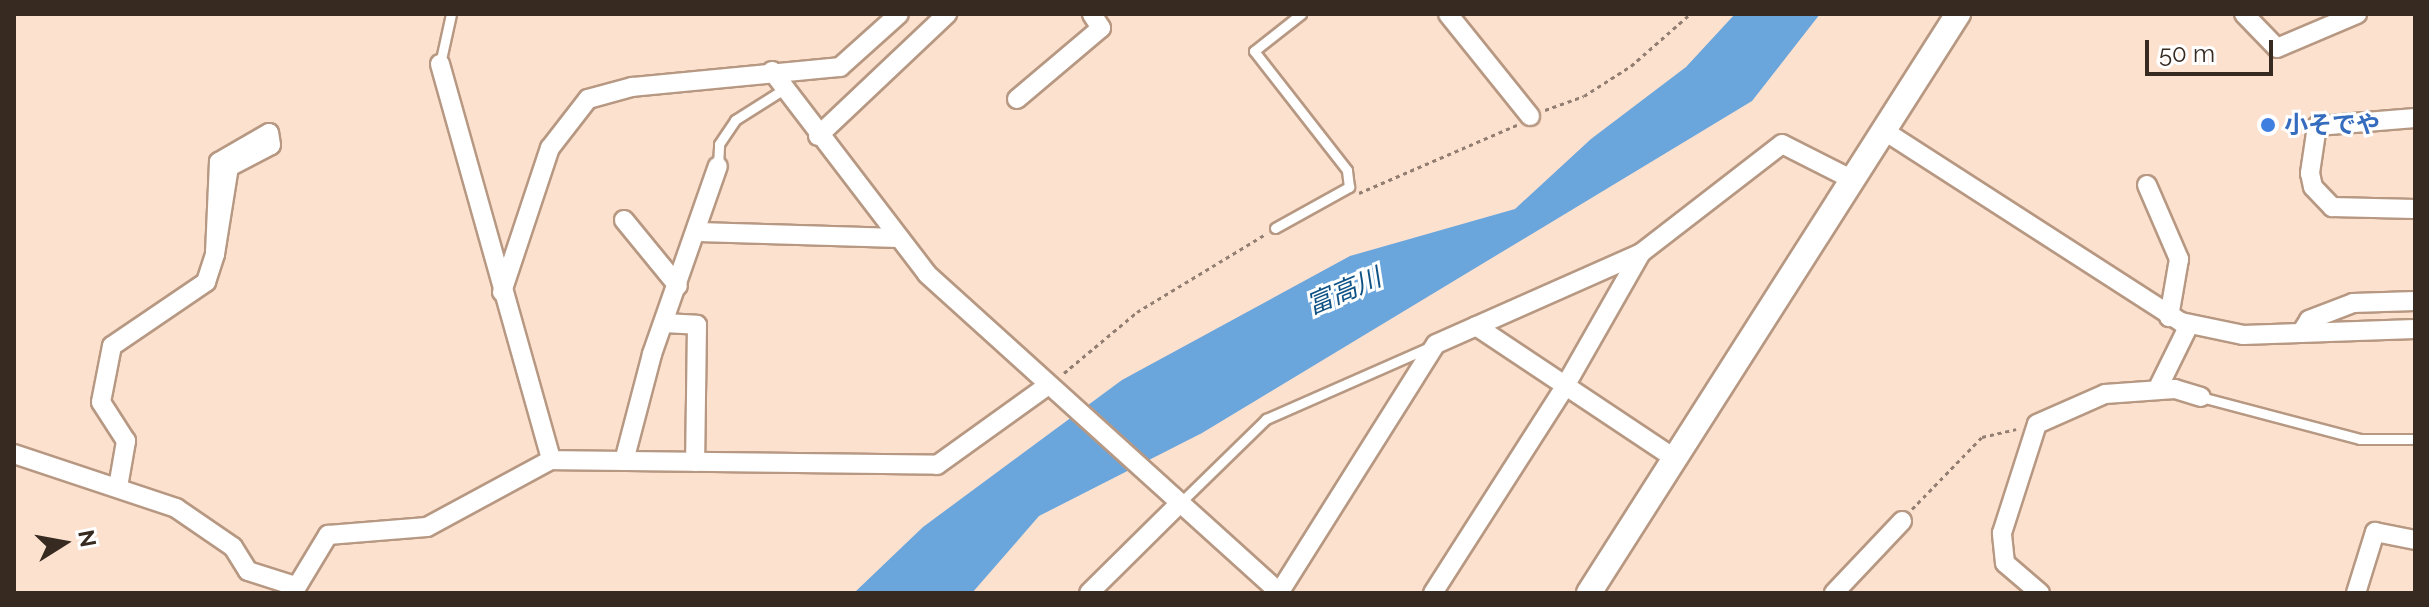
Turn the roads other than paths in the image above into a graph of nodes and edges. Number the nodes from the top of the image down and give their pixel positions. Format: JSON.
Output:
{"nodes":[{"id":1,"x":451,"y":14,"type":"edge"},
{"id":2,"x":899,"y":14,"type":"edge"},
{"id":3,"x":947,"y":14,"type":"edge"},
{"id":4,"x":1092,"y":14,"type":"edge"},
{"id":5,"x":1301,"y":14,"type":"edge"},
{"id":6,"x":1448,"y":14,"type":"edge"},
{"id":7,"x":1958,"y":14,"type":"edge"},
{"id":8,"x":2244,"y":14,"type":"edge"},
{"id":9,"x":2357,"y":14,"type":"edge"},
{"id":10,"x":440,"y":64,"type":"joint"},
{"id":11,"x":772,"y":71,"type":"junction"},
{"id":12,"x":784,"y":89,"type":"junction"},
{"id":13,"x":1017,"y":99,"type":"dead end"},
{"id":14,"x":1530,"y":116,"type":"road end"},
{"id":15,"x":2415,"y":118,"type":"edge"},
{"id":16,"x":1883,"y":130,"type":"junction"},
{"id":17,"x":818,"y":136,"type":"junction"},
{"id":18,"x":271,"y":145,"type":"dead end"},
{"id":19,"x":718,"y":166,"type":"joint"},
{"id":20,"x":1851,"y":179,"type":"junction"},
{"id":21,"x":2147,"y":185,"type":"dead end"},
{"id":22,"x":2415,"y":209,"type":"edge"},
{"id":23,"x":624,"y":220,"type":"dead end"},
{"id":24,"x":1275,"y":228,"type":"road end"},
{"id":25,"x":699,"y":232,"type":"junction"},
{"id":26,"x":898,"y":238,"type":"junction"},
{"id":27,"x":1641,"y":253,"type":"junction"},
{"id":28,"x":678,"y":286,"type":"junction"},
{"id":29,"x":502,"y":292,"type":"junction"},
{"id":30,"x":2415,"y":301,"type":"edge"},
{"id":31,"x":2169,"y":317,"type":"junction"},
{"id":32,"x":664,"y":323,"type":"junction"},
{"id":33,"x":2189,"y":325,"type":"junction"},
{"id":34,"x":1476,"y":326,"type":"junction"},
{"id":35,"x":2415,"y":329,"type":"edge"},
{"id":36,"x":2301,"y":333,"type":"junction"},
{"id":37,"x":1436,"y":344,"type":"junction"},
{"id":38,"x":1564,"y":388,"type":"junction"},
{"id":39,"x":1055,"y":390,"type":"junction"},
{"id":40,"x":2157,"y":390,"type":"junction"},
{"id":41,"x":2201,"y":397,"type":"joint"},
{"id":42,"x":2415,"y":439,"type":"edge"},
{"id":43,"x":14,"y":454,"type":"edge"},
{"id":44,"x":1674,"y":458,"type":"junction"},
{"id":45,"x":551,"y":460,"type":"junction"},
{"id":46,"x":624,"y":461,"type":"junction"},
{"id":47,"x":695,"y":462,"type":"junction"},
{"id":48,"x":118,"y":487,"type":"junction"},
{"id":49,"x":1173,"y":497,"type":"junction"},
{"id":50,"x":1902,"y":521,"type":"road end"},
{"id":51,"x":2415,"y":540,"type":"edge"},
{"id":52,"x":294,"y":589,"type":"edge"},
{"id":53,"x":1089,"y":593,"type":"edge"},
{"id":54,"x":1279,"y":593,"type":"edge"},
{"id":55,"x":1433,"y":593,"type":"edge"},
{"id":56,"x":1589,"y":593,"type":"edge"},
{"id":57,"x":1834,"y":593,"type":"edge"},
{"id":58,"x":2040,"y":593,"type":"edge"},
{"id":59,"x":2356,"y":593,"type":"edge"}],
"edges":[{"from":1,"to":10,"type":"lane"},
{"from":2,"to":11,"type":"street"},
{"from":3,"to":17,"type":"street"},
{"from":4,"to":13,"type":"street"},
{"from":5,"to":24,"type":"lane"},
{"from":6,"to":14,"type":"street"},
{"from":7,"to":16,"type":"street"},
{"from":8,"to":9,"type":"street"},
{"from":10,"to":29,"type":"street"},
{"from":11,"to":12,"type":"street"},
{"from":11,"to":29,"type":"street"},
{"from":12,"to":17,"type":"street"},
{"from":12,"to":19,"type":"lane"},
{"from":15,"to":22,"type":"street"},
{"from":16,"to":20,"type":"street"},
{"from":16,"to":31,"type":"street"},
{"from":17,"to":26,"type":"street"},
{"from":18,"to":48,"type":"street"},
{"from":19,"to":25,"type":"street"},
{"from":20,"to":27,"type":"street"},
{"from":20,"to":44,"type":"street"},
{"from":21,"to":31,"type":"street"},
{"from":23,"to":28,"type":"street"},
{"from":25,"to":26,"type":"street"},
{"from":25,"to":28,"type":"street"},
{"from":26,"to":39,"type":"street"},
{"from":27,"to":34,"type":"street"},
{"from":27,"to":38,"type":"street"},
{"from":28,"to":32,"type":"street"},
{"from":29,"to":45,"type":"street"},
{"from":30,"to":36,"type":"street"},
{"from":31,"to":33,"type":"street"},
{"from":32,"to":46,"type":"street"},
{"from":32,"to":47,"type":"street"},
{"from":33,"to":36,"type":"street"},
{"from":33,"to":40,"type":"street"},
{"from":34,"to":37,"type":"street"},
{"from":34,"to":38,"type":"street"},
{"from":35,"to":36,"type":"street"},
{"from":37,"to":49,"type":"lane"},
{"from":37,"to":54,"type":"street"},
{"from":38,"to":44,"type":"street"},
{"from":38,"to":55,"type":"street"},
{"from":39,"to":47,"type":"street"},
{"from":39,"to":49,"type":"street"},
{"from":40,"to":41,"type":"street"},
{"from":40,"to":58,"type":"street"},
{"from":41,"to":42,"type":"lane"},
{"from":43,"to":48,"type":"street"},
{"from":44,"to":56,"type":"street"},
{"from":45,"to":46,"type":"street"},
{"from":45,"to":52,"type":"street"},
{"from":46,"to":47,"type":"street"},
{"from":48,"to":52,"type":"street"},
{"from":49,"to":53,"type":"street"},
{"from":49,"to":54,"type":"street"},
{"from":50,"to":57,"type":"street"},
{"from":51,"to":59,"type":"street"}]}
